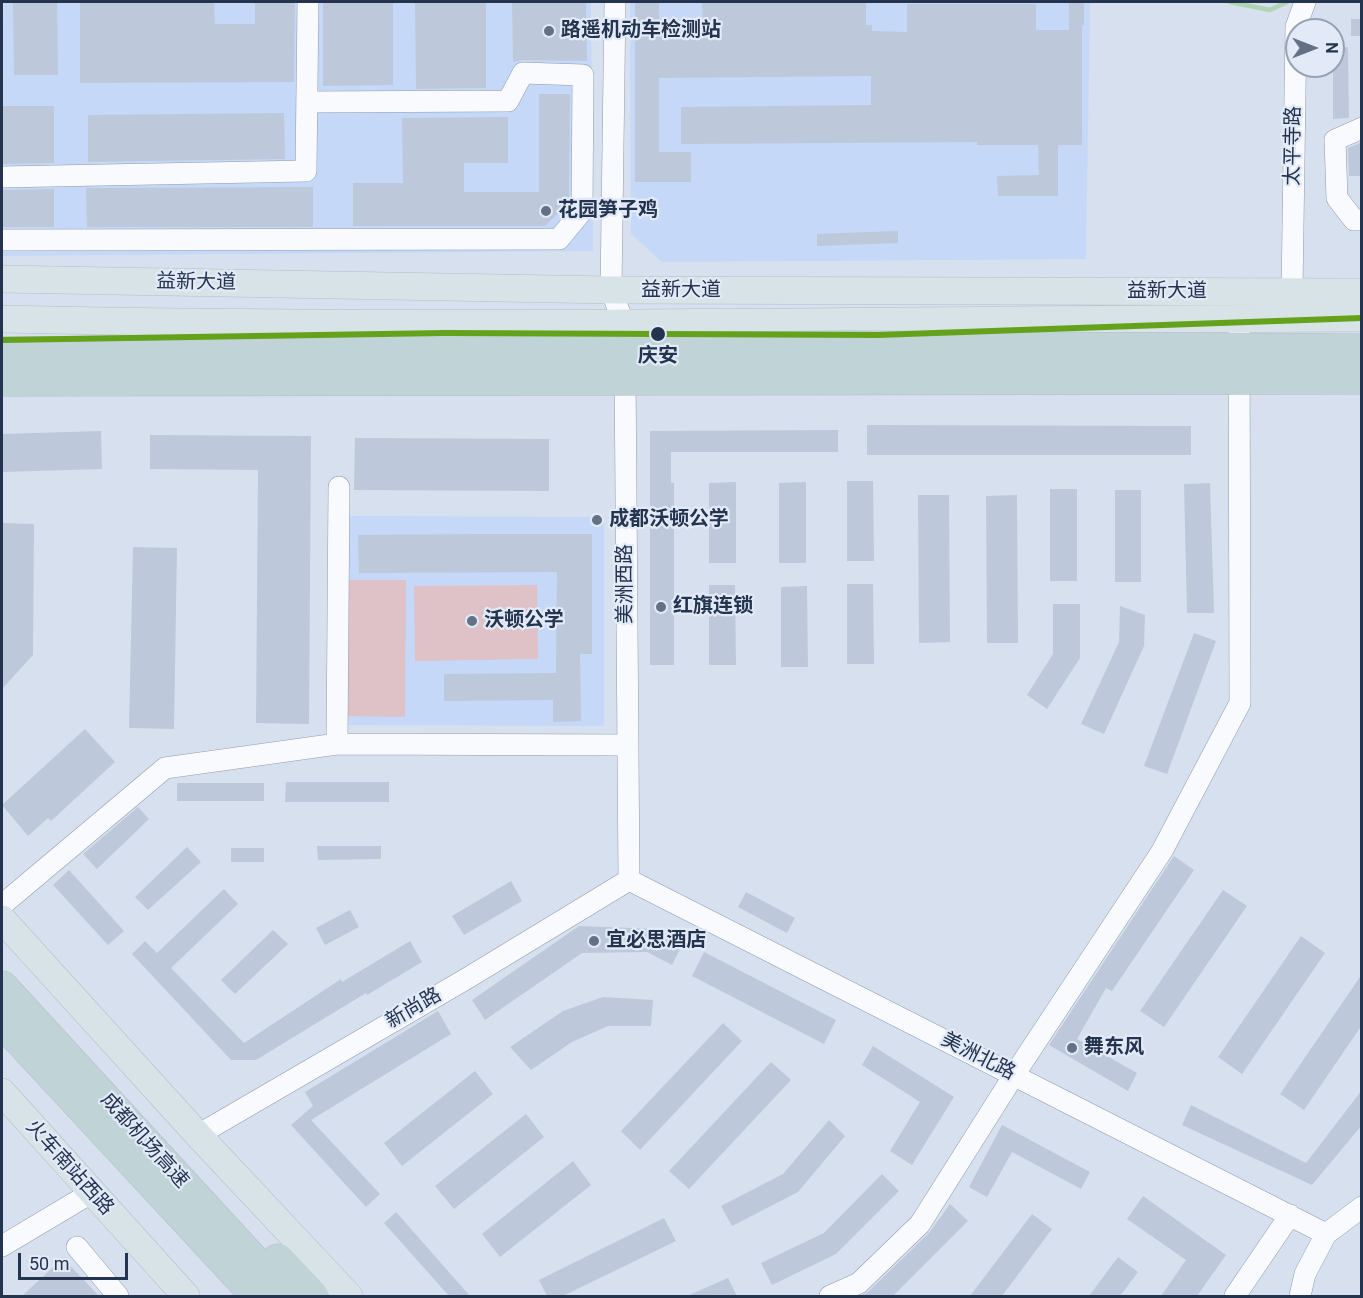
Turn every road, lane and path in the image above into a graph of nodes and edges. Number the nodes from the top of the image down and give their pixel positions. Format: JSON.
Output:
{"nodes":[{"id":1,"x":308,"y":2,"type":"edge"},
{"id":2,"x":615,"y":2,"type":"edge"},
{"id":3,"x":1304,"y":2,"type":"edge"},
{"id":4,"x":307,"y":102,"type":"junction"},
{"id":5,"x":1362,"y":128,"type":"edge"},
{"id":6,"x":2,"y":177,"type":"edge"},
{"id":7,"x":1362,"y":220,"type":"edge"},
{"id":8,"x":2,"y":240,"type":"edge"},
{"id":9,"x":2,"y":279,"type":"edge"},
{"id":10,"x":611,"y":290,"type":"junction"},
{"id":11,"x":1292,"y":292,"type":"junction"},
{"id":12,"x":1362,"y":292,"type":"edge"},
{"id":13,"x":1239,"y":318,"type":"junction"},
{"id":14,"x":1362,"y":318,"type":"edge"},
{"id":15,"x":2,"y":319,"type":"edge"},
{"id":16,"x":624,"y":324,"type":"junction"},
{"id":17,"x":1362,"y":350,"type":"edge"},
{"id":18,"x":2,"y":353,"type":"edge"},
{"id":19,"x":1362,"y":378,"type":"edge"},
{"id":20,"x":2,"y":380,"type":"edge"},
{"id":21,"x":339,"y":487,"type":"dead end"},
{"id":22,"x":337,"y":744,"type":"junction"},
{"id":23,"x":627,"y":745,"type":"junction"},
{"id":24,"x":629,"y":880,"type":"junction"},
{"id":25,"x":2,"y":905,"type":"edge"},
{"id":26,"x":2,"y":919,"type":"edge"},
{"id":27,"x":2,"y":987,"type":"edge"},
{"id":28,"x":2,"y":1021,"type":"edge"},
{"id":29,"x":1014,"y":1075,"type":"junction"},
{"id":30,"x":2,"y":1092,"type":"edge"},
{"id":31,"x":122,"y":1116,"type":"junction"},
{"id":32,"x":198,"y":1135,"type":"junction"},
{"id":33,"x":91,"y":1193,"type":"junction"},
{"id":34,"x":1362,"y":1207,"type":"edge"},
{"id":35,"x":1290,"y":1215,"type":"junction"},
{"id":36,"x":1326,"y":1234,"type":"junction"},
{"id":37,"x":2,"y":1246,"type":"edge"},
{"id":38,"x":77,"y":1247,"type":"dead end"},
{"id":39,"x":219,"y":1255,"type":"junction"},
{"id":40,"x":118,"y":1296,"type":"edge"},
{"id":41,"x":186,"y":1296,"type":"edge"},
{"id":42,"x":249,"y":1296,"type":"edge"},
{"id":43,"x":257,"y":1296,"type":"edge"},
{"id":44,"x":286,"y":1296,"type":"edge"},
{"id":45,"x":312,"y":1296,"type":"edge"},
{"id":46,"x":349,"y":1296,"type":"edge"},
{"id":47,"x":830,"y":1296,"type":"edge"},
{"id":48,"x":1236,"y":1296,"type":"edge"},
{"id":49,"x":1299,"y":1296,"type":"edge"}],
"edges":[{"from":1,"to":4,"type":"street"},
{"from":2,"to":10,"type":"street"},
{"from":3,"to":11,"type":"street","name":"太平寺路"},
{"from":4,"to":6,"type":"street"},
{"from":4,"to":8,"type":"street"},
{"from":5,"to":7,"type":"street"},
{"from":9,"to":10,"type":"main road","name":"益新大道"},
{"from":10,"to":11,"type":"main road","name":"益新大道"},
{"from":10,"to":16,"type":"street","name":"美洲西路"},
{"from":11,"to":12,"type":"main road","name":"益新大道"},
{"from":13,"to":14,"type":"main road","name":"益新大道"},
{"from":13,"to":16,"type":"main road","name":"益新大道"},
{"from":13,"to":29,"type":"street"},
{"from":15,"to":16,"type":"main road","name":"益新大道"},
{"from":16,"to":23,"type":"street","name":"美洲西路"},
{"from":17,"to":18,"type":"highway","bridge":true},
{"from":19,"to":20,"type":"highway","bridge":true},
{"from":21,"to":22,"type":"street"},
{"from":22,"to":23,"type":"street"},
{"from":22,"to":25,"type":"street"},
{"from":23,"to":24,"type":"street","name":"美洲西路"},
{"from":24,"to":29,"type":"street","name":"美洲北路"},
{"from":24,"to":32,"type":"street","name":"新尚路"},
{"from":26,"to":32,"type":"main road"},
{"from":27,"to":31,"type":"highway","name":"成都机场高速"},
{"from":28,"to":39,"type":"highway","name":"成都机场高速"},
{"from":29,"to":35,"type":"street","name":"美洲北路"},
{"from":29,"to":47,"type":"street"},
{"from":30,"to":33,"type":"main road","name":"火车南站西路"},
{"from":31,"to":44,"type":"highway","name":"成都机场高速"},
{"from":31,"to":45,"type":"highway"},
{"from":32,"to":46,"type":"main road"},
{"from":33,"to":37,"type":"street"},
{"from":33,"to":41,"type":"main road","name":"火车南站西路"},
{"from":34,"to":36,"type":"street"},
{"from":35,"to":36,"type":"street","name":"美洲北路"},
{"from":35,"to":48,"type":"street"},
{"from":36,"to":49,"type":"street"},
{"from":38,"to":40,"type":"street"},
{"from":39,"to":42,"type":"highway"},
{"from":39,"to":43,"type":"highway","name":"成都机场高速"}]}
